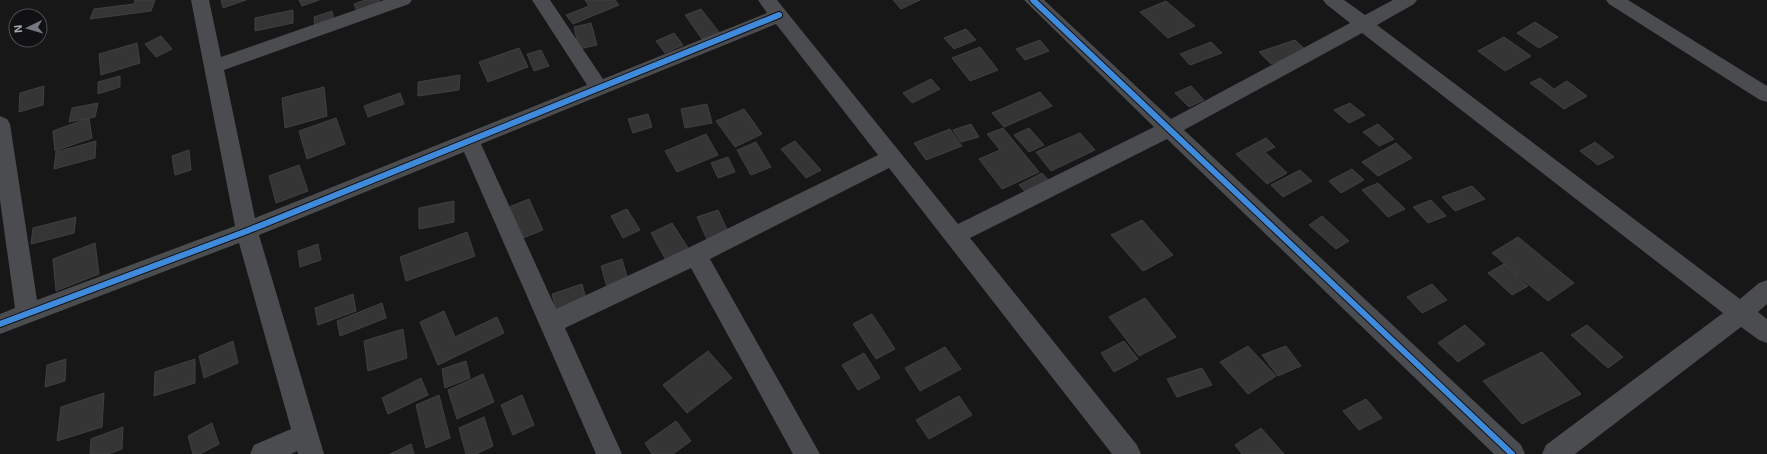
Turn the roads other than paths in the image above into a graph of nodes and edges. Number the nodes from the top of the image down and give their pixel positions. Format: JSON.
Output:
{"nodes":[{"id":1,"x":200,"y":0,"type":"edge"},
{"id":2,"x":400,"y":0,"type":"edge"},
{"id":3,"x":540,"y":0,"type":"edge"},
{"id":4,"x":1332,"y":0,"type":"edge"},
{"id":5,"x":1408,"y":0,"type":"edge"},
{"id":6,"x":1615,"y":0,"type":"edge"},
{"id":7,"x":1045,"y":3,"type":"edge"},
{"id":8,"x":773,"y":8,"type":"edge"},
{"id":9,"x":1363,"y":23,"type":"junction"},
{"id":10,"x":213,"y":67,"type":"junction"},
{"id":11,"x":599,"y":88,"type":"junction"},
{"id":12,"x":1767,"y":95,"type":"edge"},
{"id":13,"x":1169,"y":129,"type":"junction"},
{"id":14,"x":1,"y":132,"type":"edge"},
{"id":15,"x":469,"y":140,"type":"junction"},
{"id":16,"x":892,"y":157,"type":"junction"},
{"id":17,"x":247,"y":231,"type":"junction"},
{"id":18,"x":954,"y":236,"type":"junction"},
{"id":19,"x":696,"y":256,"type":"junction"},
{"id":20,"x":1767,"y":290,"type":"edge"},
{"id":21,"x":1741,"y":313,"type":"junction"},
{"id":22,"x":27,"y":314,"type":"junction"},
{"id":23,"x":551,"y":323,"type":"junction"},
{"id":24,"x":0,"y":324,"type":"edge"},
{"id":25,"x":1767,"y":333,"type":"edge"},
{"id":26,"x":308,"y":444,"type":"edge"},
{"id":27,"x":263,"y":454,"type":"edge"},
{"id":28,"x":609,"y":454,"type":"edge"},
{"id":29,"x":807,"y":454,"type":"edge"},
{"id":30,"x":1128,"y":454,"type":"edge"},
{"id":31,"x":1512,"y":454,"type":"edge"},
{"id":32,"x":1555,"y":454,"type":"edge"}],
"edges":[{"from":1,"to":10,"type":"street"},
{"from":2,"to":10,"type":"street"},
{"from":3,"to":11,"type":"street"},
{"from":4,"to":9,"type":"street"},
{"from":5,"to":9,"type":"street"},
{"from":6,"to":12,"type":"street"},
{"from":7,"to":13,"type":"street"},
{"from":8,"to":11,"type":"street"},
{"from":8,"to":16,"type":"street"},
{"from":9,"to":13,"type":"street"},
{"from":9,"to":21,"type":"street"},
{"from":10,"to":17,"type":"street"},
{"from":11,"to":15,"type":"street"},
{"from":13,"to":18,"type":"street"},
{"from":13,"to":31,"type":"street"},
{"from":14,"to":22,"type":"street"},
{"from":15,"to":17,"type":"street"},
{"from":15,"to":23,"type":"street"},
{"from":16,"to":18,"type":"street"},
{"from":16,"to":19,"type":"street"},
{"from":17,"to":22,"type":"street"},
{"from":17,"to":26,"type":"street"},
{"from":18,"to":30,"type":"street"},
{"from":19,"to":23,"type":"street"},
{"from":19,"to":29,"type":"street"},
{"from":20,"to":21,"type":"street"},
{"from":21,"to":25,"type":"street"},
{"from":21,"to":32,"type":"street"},
{"from":22,"to":24,"type":"street"},
{"from":23,"to":28,"type":"street"},
{"from":26,"to":27,"type":"street"}]}
